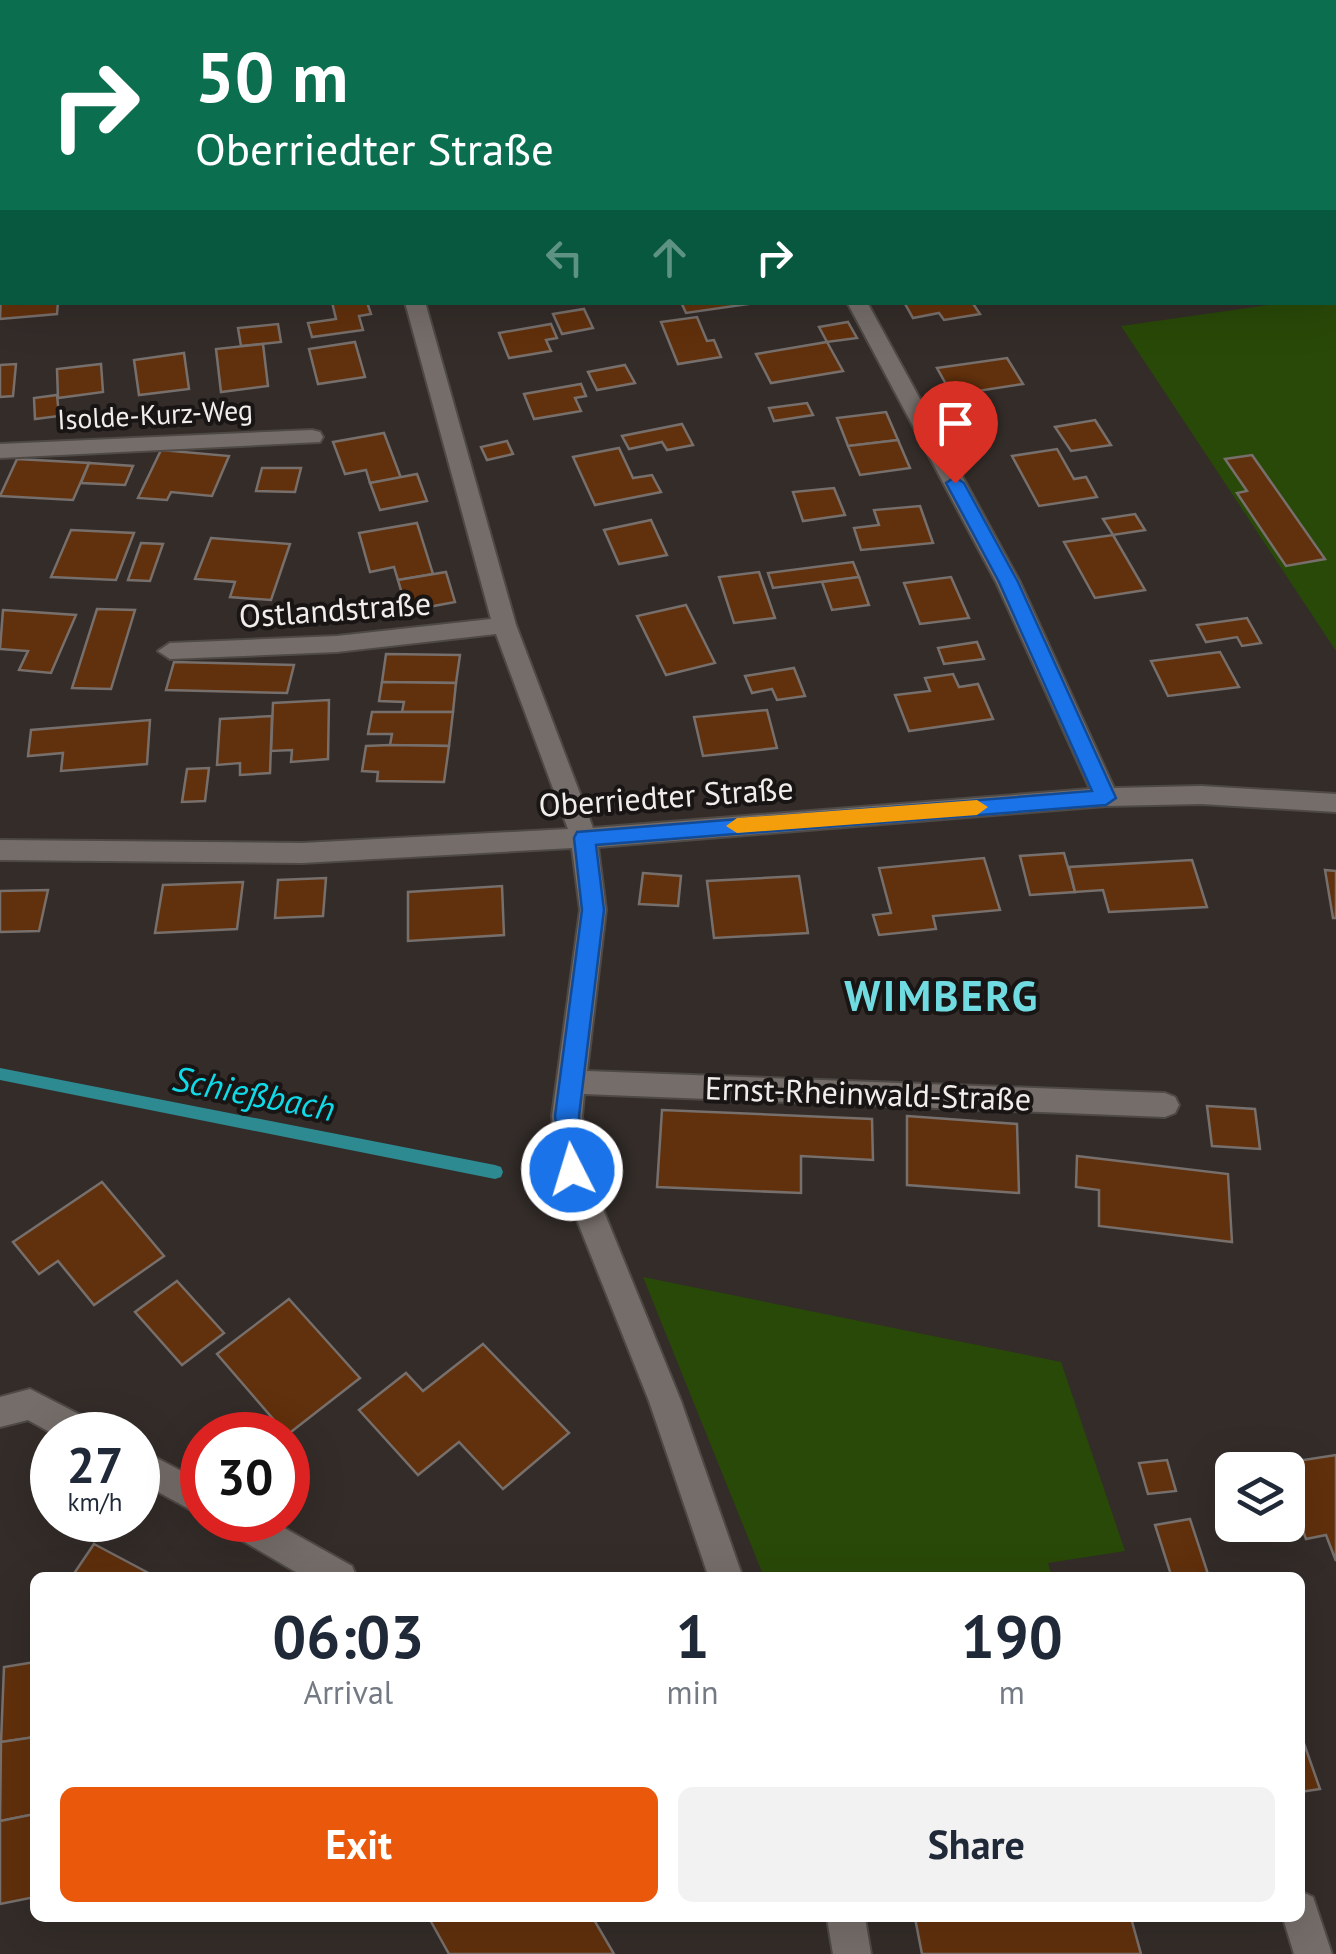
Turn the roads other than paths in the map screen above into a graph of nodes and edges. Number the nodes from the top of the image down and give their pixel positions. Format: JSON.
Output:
{"nodes":[{"id":1,"x":416,"y":305,"type":"edge"},
{"id":2,"x":859,"y":305,"type":"edge"},
{"id":3,"x":312,"y":436,"type":"dead end"},
{"id":4,"x":0,"y":451,"type":"edge"},
{"id":5,"x":504,"y":625,"type":"junction"},
{"id":6,"x":170,"y":651,"type":"dead end"},
{"id":7,"x":1106,"y":798,"type":"junction"},
{"id":8,"x":1336,"y":802,"type":"edge"},
{"id":9,"x":584,"y":838,"type":"junction"},
{"id":10,"x":0,"y":850,"type":"edge"},
{"id":11,"x":572,"y":1082,"type":"junction"},
{"id":12,"x":1165,"y":1105,"type":"dead end"},
{"id":13,"x":0,"y":1412,"type":"edge"},
{"id":14,"x":44,"y":1412,"type":"edge"},
{"id":15,"x":277,"y":1542,"type":"edge"},
{"id":16,"x":329,"y":1572,"type":"edge"},
{"id":17,"x":724,"y":1572,"type":"edge"},
{"id":18,"x":847,"y":1922,"type":"edge"},
{"id":19,"x":1304,"y":1922,"type":"edge"},
{"id":20,"x":852,"y":1954,"type":"edge"},
{"id":21,"x":1314,"y":1954,"type":"edge"}],
"edges":[{"from":1,"to":5,"type":"street"},
{"from":2,"to":7,"type":"street"},
{"from":3,"to":4,"type":"street","name":"Isolde-Kurz-Weg"},
{"from":5,"to":6,"type":"street","name":"Ostlandstraße"},
{"from":5,"to":9,"type":"street"},
{"from":7,"to":8,"type":"street","name":"Oberriedter Straße"},
{"from":7,"to":9,"type":"street","name":"Oberriedter Straße"},
{"from":9,"to":10,"type":"street","name":"Oberriedter Straße"},
{"from":9,"to":11,"type":"street"},
{"from":11,"to":12,"type":"street","name":"Ernst-Rheinwald-Straße"},
{"from":11,"to":17,"type":"street"},
{"from":13,"to":14,"type":"street"},
{"from":15,"to":16,"type":"street"},
{"from":18,"to":20,"type":"street"},
{"from":19,"to":21,"type":"street"}]}
